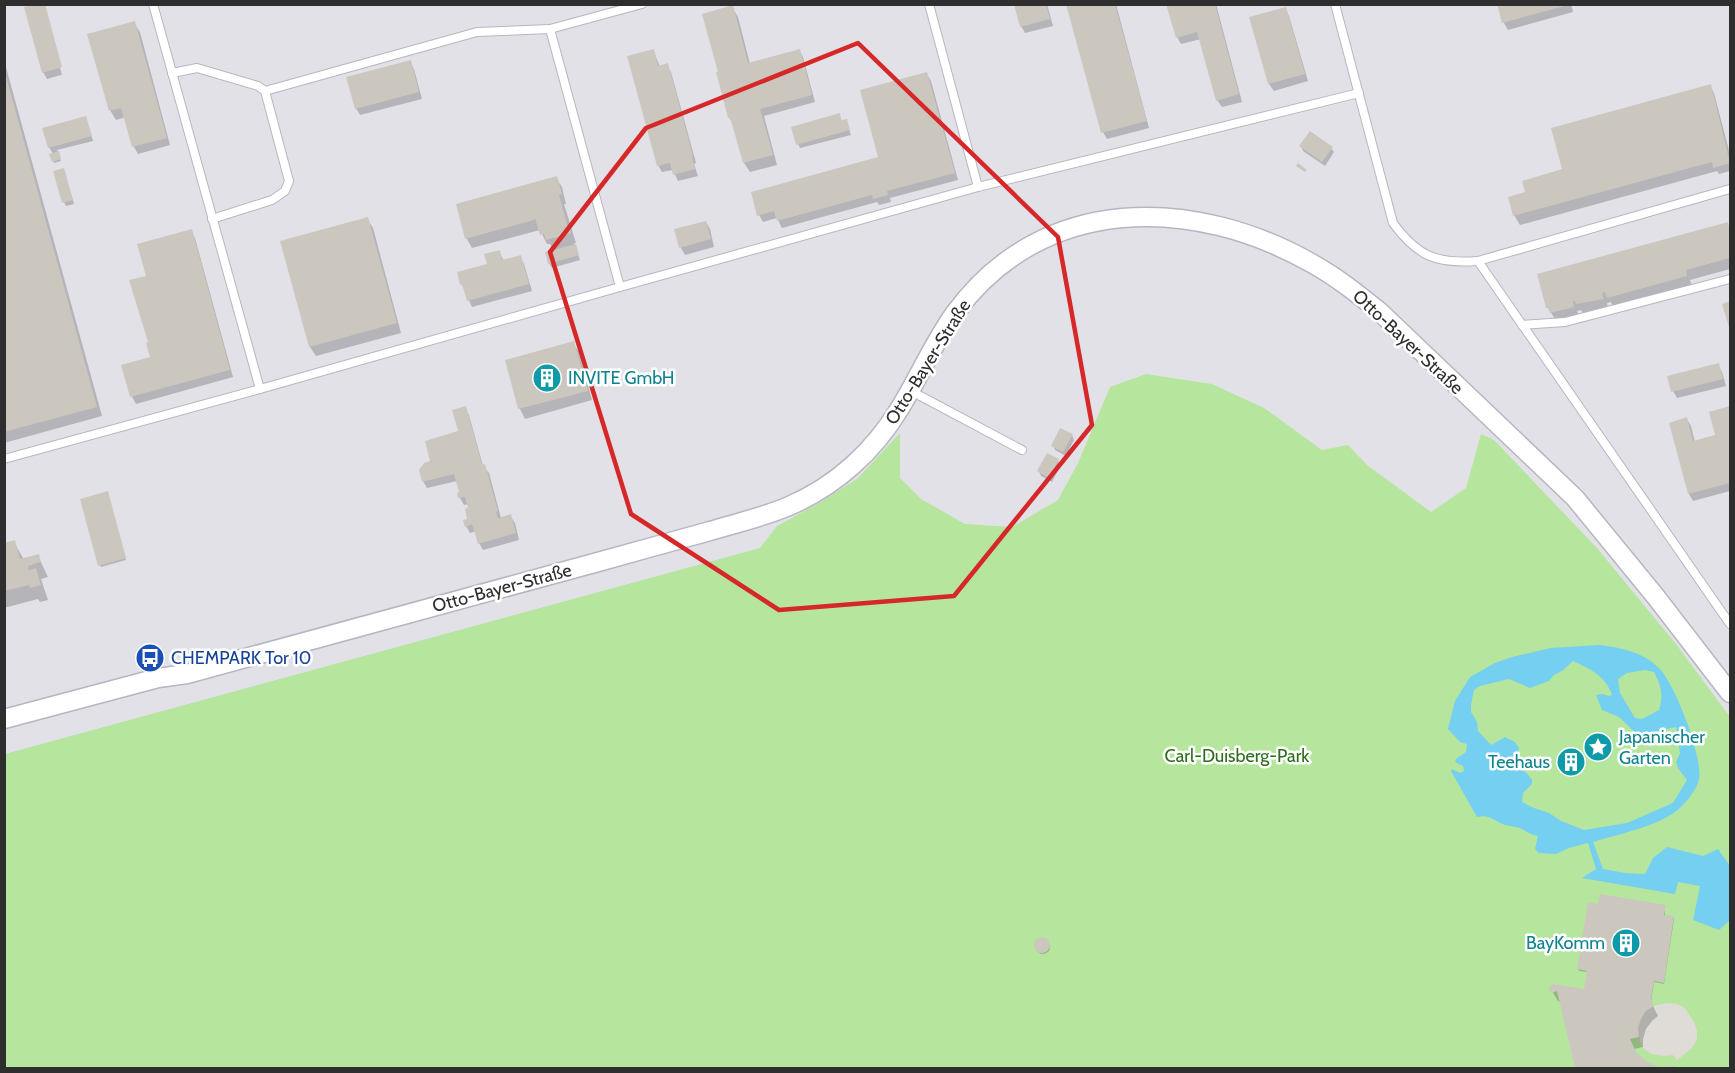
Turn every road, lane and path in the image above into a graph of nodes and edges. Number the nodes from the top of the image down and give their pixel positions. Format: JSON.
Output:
{"nodes":[{"id":1,"x":153,"y":4,"type":"edge"},
{"id":2,"x":642,"y":4,"type":"edge"},
{"id":3,"x":929,"y":4,"type":"edge"},
{"id":4,"x":1335,"y":4,"type":"edge"},
{"id":5,"x":550,"y":29,"type":"junction"},
{"id":6,"x":172,"y":73,"type":"junction"},
{"id":7,"x":265,"y":91,"type":"junction"},
{"id":8,"x":1359,"y":93,"type":"junction"},
{"id":9,"x":978,"y":187,"type":"junction"},
{"id":10,"x":1731,"y":189,"type":"edge"},
{"id":11,"x":212,"y":219,"type":"junction"},
{"id":12,"x":1478,"y":261,"type":"junction"},
{"id":13,"x":1731,"y":279,"type":"edge"},
{"id":14,"x":620,"y":287,"type":"junction"},
{"id":15,"x":1522,"y":325,"type":"junction"},
{"id":16,"x":260,"y":389,"type":"junction"},
{"id":17,"x":910,"y":390,"type":"junction"},
{"id":18,"x":1022,"y":450,"type":"dead end"},
{"id":19,"x":4,"y":459,"type":"edge"},
{"id":20,"x":1731,"y":624,"type":"edge"},
{"id":21,"x":1731,"y":693,"type":"edge"},
{"id":22,"x":4,"y":719,"type":"edge"}],
"edges":[{"from":1,"to":6,"type":"lane"},
{"from":2,"to":5,"type":"lane"},
{"from":3,"to":9,"type":"lane"},
{"from":4,"to":8,"type":"lane"},
{"from":5,"to":7,"type":"lane"},
{"from":5,"to":14,"type":"lane"},
{"from":6,"to":7,"type":"lane"},
{"from":6,"to":11,"type":"lane"},
{"from":7,"to":11,"type":"lane"},
{"from":8,"to":9,"type":"lane"},
{"from":8,"to":12,"type":"lane"},
{"from":9,"to":14,"type":"lane"},
{"from":10,"to":12,"type":"lane"},
{"from":11,"to":16,"type":"lane"},
{"from":12,"to":15,"type":"lane"},
{"from":13,"to":15,"type":"lane"},
{"from":14,"to":16,"type":"lane"},
{"from":15,"to":20,"type":"lane"},
{"from":16,"to":19,"type":"lane"},
{"from":17,"to":18,"type":"lane"},
{"from":17,"to":21,"type":"street","name":"Otto-Bayer-Straße"},
{"from":17,"to":22,"type":"street","name":"Otto-Bayer-Straße"}]}
